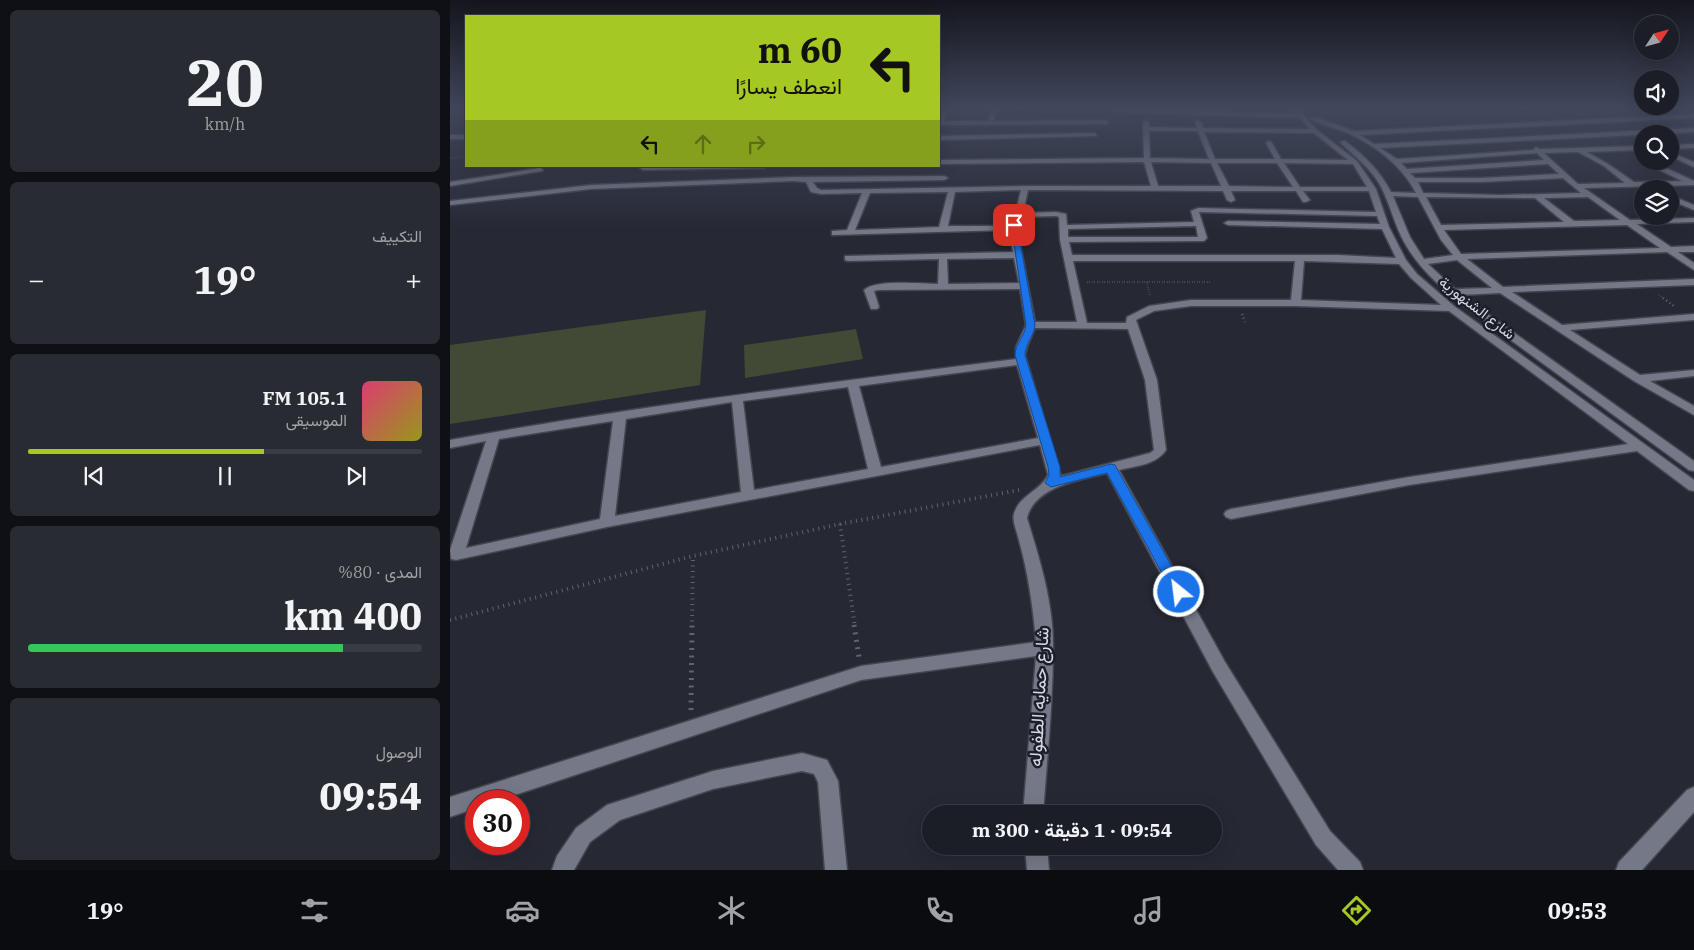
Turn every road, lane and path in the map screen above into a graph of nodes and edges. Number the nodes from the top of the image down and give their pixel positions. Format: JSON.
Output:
{"nodes":[{"id":1,"x":1146,"y":149,"type":"edge"},
{"id":2,"x":1207,"y":149,"type":"edge"},
{"id":3,"x":1272,"y":149,"type":"edge"},
{"id":4,"x":1338,"y":149,"type":"edge"},
{"id":5,"x":1352,"y":149,"type":"edge"},
{"id":6,"x":1379,"y":149,"type":"edge"},
{"id":7,"x":1535,"y":149,"type":"edge"},
{"id":8,"x":1618,"y":149,"type":"junction"},
{"id":9,"x":1628,"y":149,"type":"edge"},
{"id":10,"x":1579,"y":150,"type":"junction"},
{"id":11,"x":1539,"y":152,"type":"junction"},
{"id":12,"x":465,"y":156,"type":"edge"},
{"id":13,"x":1634,"y":156,"type":"edge"},
{"id":14,"x":450,"y":158,"type":"edge"},
{"id":15,"x":1679,"y":158,"type":"edge"},
{"id":16,"x":1147,"y":160,"type":"junction"},
{"id":17,"x":1215,"y":161,"type":"junction"},
{"id":18,"x":1396,"y":161,"type":"junction"},
{"id":19,"x":940,"y":162,"type":"edge"},
{"id":20,"x":1280,"y":162,"type":"junction"},
{"id":21,"x":1355,"y":162,"type":"junction"},
{"id":22,"x":1550,"y":162,"type":"junction"},
{"id":23,"x":1694,"y":164,"type":"edge"},
{"id":24,"x":729,"y":167,"type":"edge"},
{"id":25,"x":741,"y":167,"type":"edge"},
{"id":26,"x":540,"y":170,"type":"dead end"},
{"id":27,"x":1664,"y":170,"type":"edge"},
{"id":28,"x":1406,"y":171,"type":"junction"},
{"id":29,"x":637,"y":174,"type":"edge"},
{"id":30,"x":1564,"y":176,"type":"junction"},
{"id":31,"x":944,"y":178,"type":"dead end"},
{"id":32,"x":808,"y":180,"type":"junction"},
{"id":33,"x":1413,"y":180,"type":"junction"},
{"id":34,"x":732,"y":181,"type":"junction"},
{"id":35,"x":1693,"y":183,"type":"edge"},
{"id":36,"x":450,"y":184,"type":"edge"},
{"id":37,"x":1633,"y":185,"type":"junction"},
{"id":38,"x":1576,"y":186,"type":"junction"},
{"id":39,"x":1025,"y":188,"type":"junction"},
{"id":40,"x":1155,"y":188,"type":"junction"},
{"id":41,"x":1226,"y":188,"type":"junction"},
{"id":42,"x":952,"y":189,"type":"junction"},
{"id":43,"x":1298,"y":189,"type":"junction"},
{"id":44,"x":1372,"y":189,"type":"junction"},
{"id":45,"x":867,"y":191,"type":"junction"},
{"id":46,"x":1388,"y":194,"type":"junction"},
{"id":47,"x":1591,"y":195,"type":"junction"},
{"id":48,"x":1421,"y":196,"type":"junction"},
{"id":49,"x":1538,"y":197,"type":"junction"},
{"id":50,"x":1231,"y":200,"type":"dead end"},
{"id":51,"x":1306,"y":200,"type":"dead end"},
{"id":52,"x":1679,"y":201,"type":"edge"},
{"id":53,"x":450,"y":203,"type":"edge"},
{"id":54,"x":1694,"y":208,"type":"edge"},
{"id":55,"x":1380,"y":214,"type":"junction"},
{"id":56,"x":1694,"y":220,"type":"edge"},
{"id":57,"x":1627,"y":221,"type":"junction"},
{"id":58,"x":1016,"y":222,"type":"junction"},
{"id":59,"x":1228,"y":222,"type":"dead end"},
{"id":60,"x":1571,"y":223,"type":"junction"},
{"id":61,"x":1198,"y":224,"type":"junction"},
{"id":62,"x":1065,"y":226,"type":"junction"},
{"id":63,"x":1385,"y":227,"type":"junction"},
{"id":64,"x":1438,"y":228,"type":"junction"},
{"id":65,"x":943,"y":229,"type":"junction"},
{"id":66,"x":850,"y":232,"type":"junction"},
{"id":67,"x":835,"y":233,"type":"dead end"},
{"id":68,"x":1064,"y":240,"type":"junction"},
{"id":69,"x":1694,"y":249,"type":"edge"},
{"id":70,"x":1669,"y":250,"type":"junction"},
{"id":71,"x":1018,"y":255,"type":"junction"},
{"id":72,"x":943,"y":256,"type":"junction"},
{"id":73,"x":1459,"y":257,"type":"junction"},
{"id":74,"x":848,"y":258,"type":"dead end"},
{"id":75,"x":1069,"y":258,"type":"junction"},
{"id":76,"x":1300,"y":258,"type":"junction"},
{"id":77,"x":1402,"y":261,"type":"junction"},
{"id":78,"x":1421,"y":262,"type":"junction"},
{"id":79,"x":1694,"y":267,"type":"edge"},
{"id":80,"x":1073,"y":282,"type":"junction"},
{"id":81,"x":1211,"y":282,"type":"dead end"},
{"id":82,"x":1694,"y":282,"type":"edge"},
{"id":83,"x":1642,"y":283,"type":"junction"},
{"id":84,"x":943,"y":286,"type":"junction"},
{"id":85,"x":1024,"y":286,"type":"junction"},
{"id":86,"x":1500,"y":289,"type":"junction"},
{"id":87,"x":1453,"y":292,"type":"junction"},
{"id":88,"x":1296,"y":303,"type":"junction"},
{"id":89,"x":874,"y":307,"type":"dead end"},
{"id":90,"x":1451,"y":308,"type":"junction"},
{"id":91,"x":1693,"y":318,"type":"edge"},
{"id":92,"x":1031,"y":325,"type":"junction"},
{"id":93,"x":1083,"y":326,"type":"junction"},
{"id":94,"x":1132,"y":326,"type":"junction"},
{"id":95,"x":1559,"y":328,"type":"junction"},
{"id":96,"x":1022,"y":362,"type":"junction"},
{"id":97,"x":1694,"y":374,"type":"edge"},
{"id":98,"x":1638,"y":379,"type":"junction"},
{"id":99,"x":853,"y":383,"type":"junction"},
{"id":100,"x":737,"y":398,"type":"junction"},
{"id":101,"x":1694,"y":411,"type":"edge"},
{"id":102,"x":620,"y":415,"type":"junction"},
{"id":103,"x":494,"y":436,"type":"junction"},
{"id":104,"x":1045,"y":440,"type":"junction"},
{"id":105,"x":450,"y":444,"type":"edge"},
{"id":106,"x":1637,"y":447,"type":"junction"},
{"id":107,"x":1694,"y":467,"type":"edge"},
{"id":108,"x":1111,"y":468,"type":"junction"},
{"id":109,"x":875,"y":470,"type":"junction"},
{"id":110,"x":1051,"y":483,"type":"junction"},
{"id":111,"x":1694,"y":487,"type":"edge"},
{"id":112,"x":748,"y":494,"type":"junction"},
{"id":113,"x":1231,"y":514,"type":"dead end"},
{"id":114,"x":607,"y":522,"type":"junction"},
{"id":115,"x":840,"y":524,"type":"junction"},
{"id":116,"x":453,"y":556,"type":"edge"},
{"id":117,"x":693,"y":556,"type":"junction"},
{"id":118,"x":450,"y":620,"type":"edge"},
{"id":119,"x":1045,"y":648,"type":"junction"},
{"id":120,"x":861,"y":673,"type":"junction"},
{"id":121,"x":691,"y":728,"type":"junction"},
{"id":122,"x":1694,"y":797,"type":"edge"},
{"id":123,"x":1034,"y":805,"type":"edge"},
{"id":124,"x":450,"y":807,"type":"edge"},
{"id":125,"x":1037,"y":855,"type":"edge"},
{"id":126,"x":564,"y":870,"type":"edge"},
{"id":127,"x":836,"y":870,"type":"edge"},
{"id":128,"x":1038,"y":870,"type":"edge"},
{"id":129,"x":1352,"y":870,"type":"edge"},
{"id":130,"x":1628,"y":870,"type":"edge"}],
"edges":[{"from":1,"to":16,"type":"street"},
{"from":2,"to":17,"type":"street"},
{"from":3,"to":20,"type":"street"},
{"from":4,"to":21,"type":"street","name":"شارع الشنهورية"},
{"from":5,"to":46,"type":"street","name":"شارع الشنهورية"},
{"from":6,"to":18,"type":"street"},
{"from":7,"to":11,"type":"street"},
{"from":8,"to":9,"type":"street"},
{"from":8,"to":10,"type":"street"},
{"from":8,"to":13,"type":"street"},
{"from":10,"to":11,"type":"street"},
{"from":10,"to":37,"type":"street"},
{"from":11,"to":18,"type":"street"},
{"from":11,"to":22,"type":"street"},
{"from":12,"to":14,"type":"path"},
{"from":15,"to":23,"type":"street"},
{"from":16,"to":17,"type":"street"},
{"from":16,"to":19,"type":"street"},
{"from":16,"to":40,"type":"street"},
{"from":17,"to":20,"type":"street"},
{"from":17,"to":41,"type":"street"},
{"from":18,"to":28,"type":"street"},
{"from":20,"to":21,"type":"street"},
{"from":20,"to":43,"type":"street"},
{"from":21,"to":44,"type":"street","name":"شارع الشنهورية"},
{"from":22,"to":28,"type":"street"},
{"from":22,"to":30,"type":"street"},
{"from":24,"to":29,"type":"street"},
{"from":25,"to":34,"type":"street"},
{"from":26,"to":36,"type":"street"},
{"from":27,"to":35,"type":"street"},
{"from":28,"to":33,"type":"street"},
{"from":29,"to":34,"type":"street"},
{"from":29,"to":53,"type":"street"},
{"from":30,"to":33,"type":"street"},
{"from":30,"to":38,"type":"street"},
{"from":31,"to":32,"type":"street"},
{"from":32,"to":34,"type":"street"},
{"from":32,"to":45,"type":"street"},
{"from":33,"to":48,"type":"street"},
{"from":35,"to":37,"type":"street"},
{"from":37,"to":38,"type":"street"},
{"from":38,"to":47,"type":"street"},
{"from":39,"to":40,"type":"street"},
{"from":39,"to":42,"type":"street"},
{"from":39,"to":58,"type":"street"},
{"from":40,"to":41,"type":"street"},
{"from":41,"to":43,"type":"street"},
{"from":41,"to":50,"type":"street"},
{"from":42,"to":45,"type":"street"},
{"from":42,"to":65,"type":"street"},
{"from":43,"to":44,"type":"street"},
{"from":43,"to":51,"type":"street"},
{"from":44,"to":55,"type":"street","name":"شارع الشنهورية"},
{"from":45,"to":66,"type":"street"},
{"from":46,"to":48,"type":"street"},
{"from":46,"to":78,"type":"street","name":"شارع الشنهورية"},
{"from":47,"to":49,"type":"street"},
{"from":47,"to":57,"type":"street"},
{"from":48,"to":49,"type":"street"},
{"from":48,"to":64,"type":"street"},
{"from":49,"to":60,"type":"street"},
{"from":52,"to":54,"type":"street"},
{"from":55,"to":61,"type":"street"},
{"from":55,"to":63,"type":"street","name":"شارع الشنهورية"},
{"from":56,"to":57,"type":"street"},
{"from":57,"to":60,"type":"street"},
{"from":57,"to":70,"type":"street"},
{"from":58,"to":62,"type":"street"},
{"from":58,"to":65,"type":"street"},
{"from":58,"to":71,"type":"street"},
{"from":59,"to":63,"type":"street"},
{"from":60,"to":64,"type":"street"},
{"from":61,"to":62,"type":"street"},
{"from":61,"to":68,"type":"street"},
{"from":62,"to":68,"type":"street"},
{"from":63,"to":77,"type":"street","name":"شارع الشنهورية"},
{"from":64,"to":73,"type":"street"},
{"from":65,"to":66,"type":"street"},
{"from":66,"to":67,"type":"street"},
{"from":68,"to":75,"type":"street"},
{"from":69,"to":70,"type":"street"},
{"from":70,"to":73,"type":"street"},
{"from":70,"to":79,"type":"street"},
{"from":71,"to":72,"type":"street"},
{"from":71,"to":85,"type":"street"},
{"from":72,"to":74,"type":"street"},
{"from":72,"to":84,"type":"street"},
{"from":73,"to":78,"type":"street"},
{"from":73,"to":86,"type":"street"},
{"from":75,"to":76,"type":"street"},
{"from":75,"to":80,"type":"street"},
{"from":76,"to":77,"type":"street"},
{"from":76,"to":88,"type":"street"},
{"from":77,"to":90,"type":"street","name":"شارع الشنهورية"},
{"from":78,"to":87,"type":"street","name":"شارع الشنهورية"},
{"from":80,"to":81,"type":"path"},
{"from":80,"to":93,"type":"street"},
{"from":82,"to":83,"type":"street"},
{"from":83,"to":86,"type":"street"},
{"from":83,"to":91,"type":"path"},
{"from":84,"to":85,"type":"street"},
{"from":84,"to":89,"type":"street"},
{"from":85,"to":92,"type":"street"},
{"from":86,"to":87,"type":"street"},
{"from":86,"to":95,"type":"street"},
{"from":87,"to":107,"type":"street","name":"شارع الشنهورية"},
{"from":88,"to":90,"type":"street"},
{"from":88,"to":94,"type":"street"},
{"from":90,"to":106,"type":"street","name":"شارع الشنهورية"},
{"from":91,"to":95,"type":"street"},
{"from":92,"to":93,"type":"street"},
{"from":92,"to":96,"type":"street"},
{"from":93,"to":94,"type":"street"},
{"from":94,"to":108,"type":"street"},
{"from":95,"to":98,"type":"street"},
{"from":96,"to":99,"type":"street"},
{"from":96,"to":104,"type":"street"},
{"from":97,"to":98,"type":"street"},
{"from":98,"to":101,"type":"street"},
{"from":99,"to":100,"type":"street"},
{"from":99,"to":109,"type":"street"},
{"from":100,"to":102,"type":"street"},
{"from":100,"to":112,"type":"street"},
{"from":102,"to":103,"type":"street"},
{"from":102,"to":114,"type":"street"},
{"from":103,"to":105,"type":"street"},
{"from":103,"to":116,"type":"street"},
{"from":104,"to":109,"type":"street"},
{"from":104,"to":110,"type":"street"},
{"from":106,"to":111,"type":"street","name":"شارع الشنهورية"},
{"from":106,"to":113,"type":"street"},
{"from":108,"to":110,"type":"street"},
{"from":108,"to":129,"type":"street"},
{"from":109,"to":112,"type":"street"},
{"from":110,"to":115,"type":"path"},
{"from":110,"to":119,"type":"street","name":"شارع حمايه الطفوله"},
{"from":112,"to":114,"type":"street"},
{"from":114,"to":116,"type":"street"},
{"from":115,"to":117,"type":"path"},
{"from":115,"to":120,"type":"path"},
{"from":117,"to":118,"type":"path"},
{"from":117,"to":121,"type":"path"},
{"from":119,"to":120,"type":"street"},
{"from":119,"to":123,"type":"street","name":"شارع حمايه الطفوله"},
{"from":120,"to":121,"type":"street"},
{"from":121,"to":124,"type":"street"},
{"from":122,"to":130,"type":"street"},
{"from":125,"to":128,"type":"street"},
{"from":126,"to":127,"type":"street"}]}
